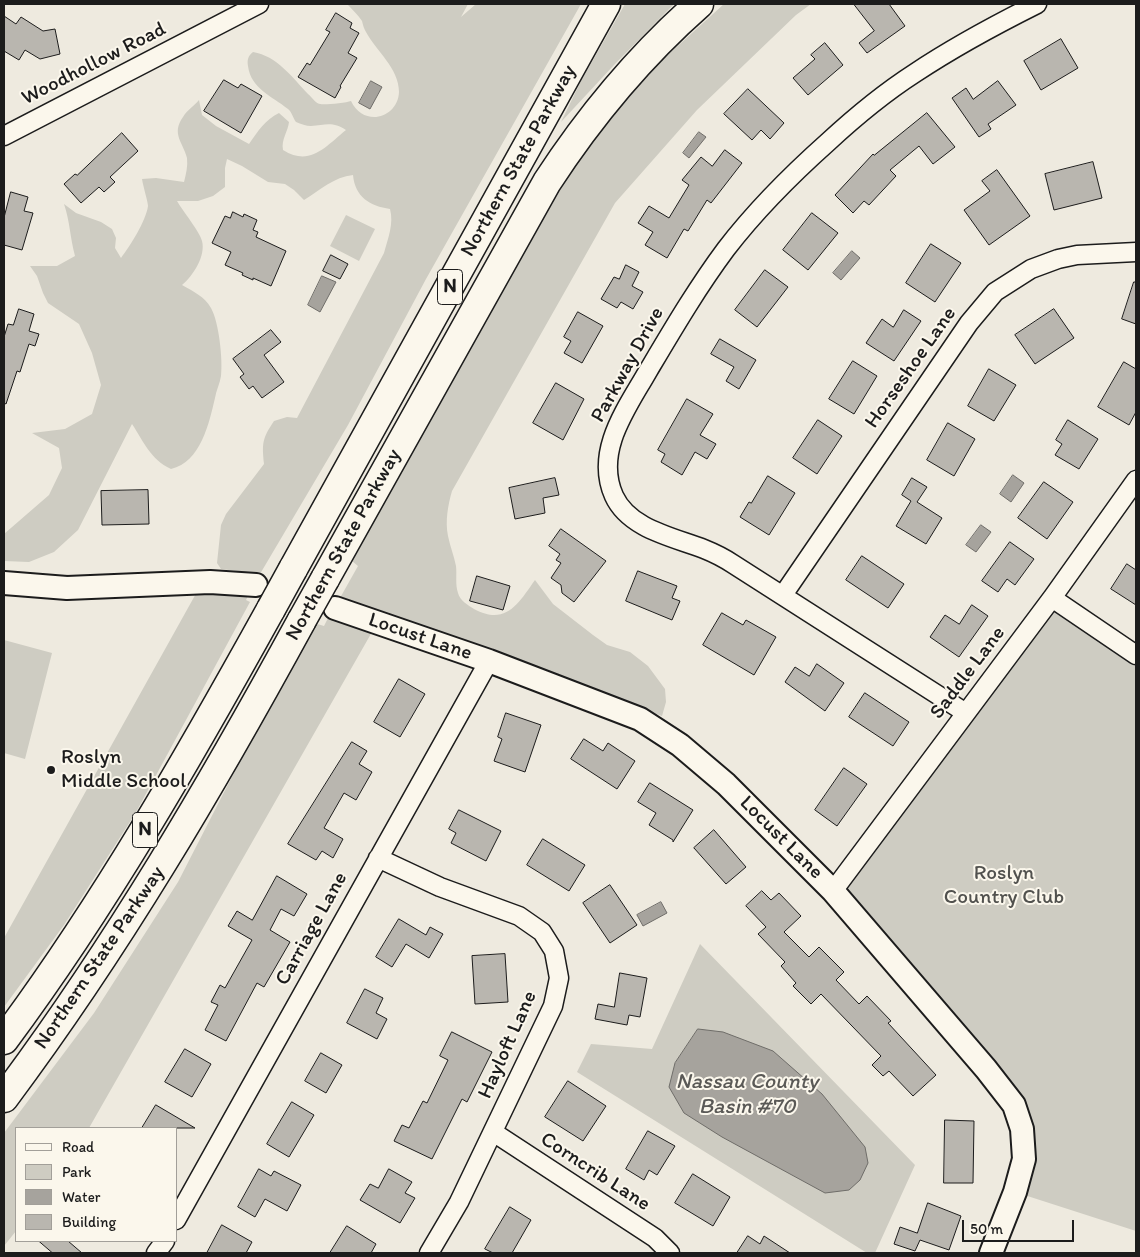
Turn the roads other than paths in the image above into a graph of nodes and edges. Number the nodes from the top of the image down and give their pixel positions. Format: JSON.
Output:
{"nodes":[{"id":1,"x":259,"y":4,"type":"edge"},
{"id":2,"x":606,"y":4,"type":"edge"},
{"id":3,"x":699,"y":4,"type":"edge"},
{"id":4,"x":1037,"y":4,"type":"edge"},
{"id":5,"x":4,"y":136,"type":"edge"},
{"id":6,"x":1136,"y":252,"type":"edge"},
{"id":7,"x":1136,"y":480,"type":"edge"},
{"id":8,"x":4,"y":583,"type":"edge"},
{"id":9,"x":256,"y":585,"type":"dead end"},
{"id":10,"x":782,"y":595,"type":"junction"},
{"id":11,"x":1052,"y":598,"type":"junction"},
{"id":12,"x":335,"y":608,"type":"dead end"},
{"id":13,"x":1136,"y":655,"type":"edge"},
{"id":14,"x":489,"y":661,"type":"junction"},
{"id":15,"x":966,"y":714,"type":"junction"},
{"id":16,"x":378,"y":858,"type":"junction"},
{"id":17,"x":833,"y":891,"type":"junction"},
{"id":18,"x":4,"y":1040,"type":"edge"},
{"id":19,"x":4,"y":1098,"type":"edge"},
{"id":20,"x":493,"y":1132,"type":"junction"},
{"id":21,"x":178,"y":1216,"type":"edge"},
{"id":22,"x":164,"y":1242,"type":"edge"},
{"id":23,"x":156,"y":1253,"type":"edge"},
{"id":24,"x":429,"y":1253,"type":"edge"},
{"id":25,"x":670,"y":1253,"type":"edge"},
{"id":26,"x":991,"y":1253,"type":"edge"}],
"edges":[{"from":1,"to":5,"type":"street","name":"Woodhollow Road"},
{"from":2,"to":18,"type":"highway","name":"Northern State Parkway","number":"N","bridge":true},
{"from":3,"to":19,"type":"highway","name":"Northern State Parkway","number":"N","bridge":true},
{"from":4,"to":10,"type":"street","name":"Parkway Drive"},
{"from":6,"to":10,"type":"street","name":"Horseshoe Lane"},
{"from":7,"to":11,"type":"street","name":"Saddle Lane"},
{"from":8,"to":9,"type":"street"},
{"from":10,"to":15,"type":"street","name":"Parkway Drive"},
{"from":11,"to":13,"type":"street"},
{"from":11,"to":15,"type":"street","name":"Saddle Lane"},
{"from":12,"to":14,"type":"street","name":"Locust Lane"},
{"from":14,"to":16,"type":"street","name":"Carriage Lane"},
{"from":14,"to":17,"type":"street","name":"Locust Lane"},
{"from":15,"to":17,"type":"street","name":"Saddle Lane"},
{"from":16,"to":20,"type":"street","name":"Hayloft Lane"},
{"from":16,"to":21,"type":"street","name":"Carriage Lane"},
{"from":17,"to":26,"type":"street","name":"Locust Lane"},
{"from":20,"to":24,"type":"street","name":"Hayloft Lane"},
{"from":20,"to":25,"type":"street","name":"Corncrib Lane"},
{"from":22,"to":23,"type":"street"}]}
